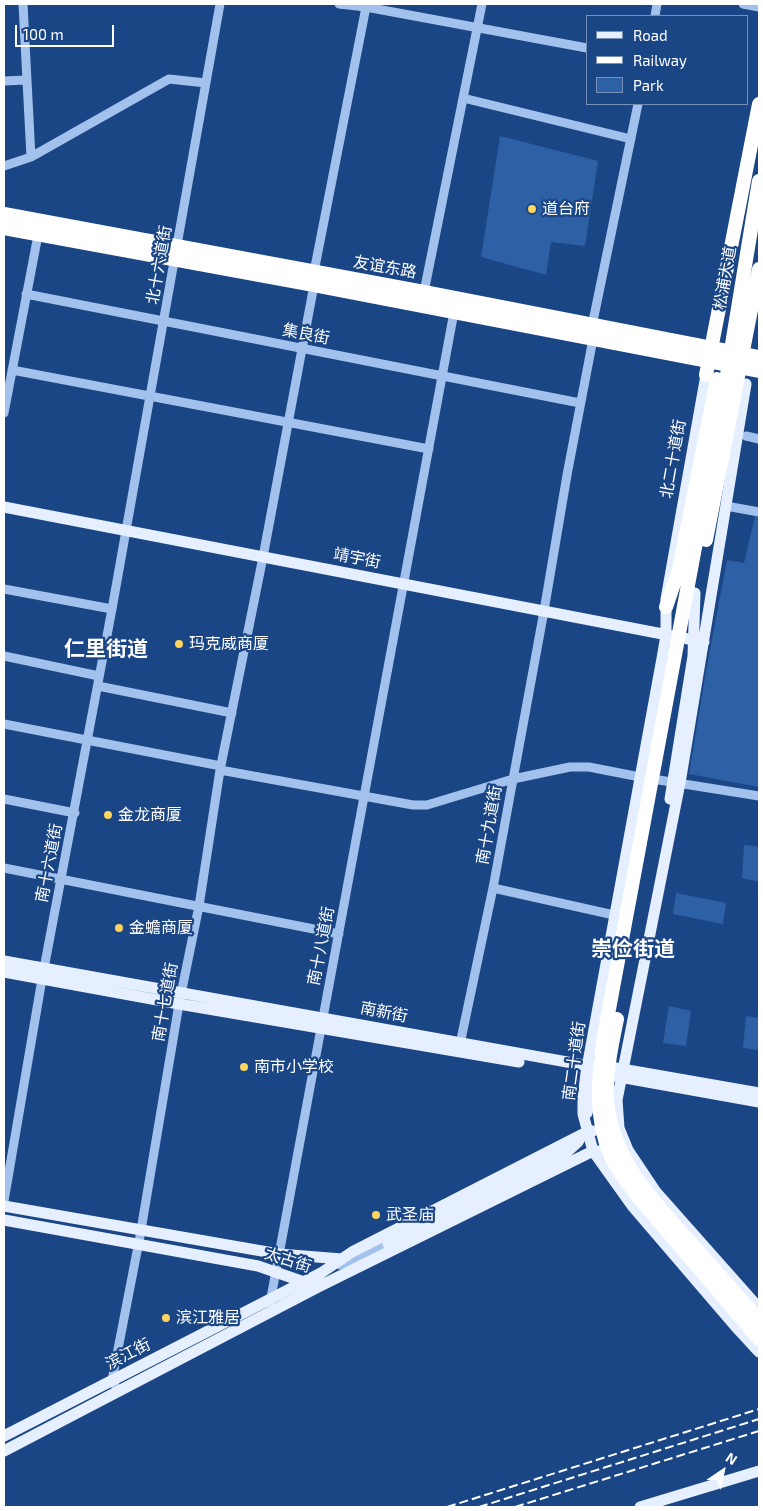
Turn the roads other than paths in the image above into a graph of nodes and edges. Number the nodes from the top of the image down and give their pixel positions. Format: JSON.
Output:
{"nodes":[{"id":1,"x":23,"y":4,"type":"edge"},
{"id":2,"x":220,"y":4,"type":"edge"},
{"id":3,"x":339,"y":4,"type":"edge"},
{"id":4,"x":482,"y":4,"type":"edge"},
{"id":5,"x":743,"y":4,"type":"edge"},
{"id":6,"x":366,"y":7,"type":"junction"},
{"id":7,"x":759,"y":7,"type":"edge"},
{"id":8,"x":477,"y":28,"type":"junction"},
{"id":9,"x":586,"y":48,"type":"edge"},
{"id":10,"x":26,"y":80,"type":"junction"},
{"id":11,"x":4,"y":81,"type":"edge"},
{"id":12,"x":206,"y":83,"type":"junction"},
{"id":13,"x":463,"y":98,"type":"junction"},
{"id":14,"x":759,"y":104,"type":"edge"},
{"id":15,"x":638,"y":105,"type":"edge"},
{"id":16,"x":631,"y":139,"type":"junction"},
{"id":17,"x":31,"y":157,"type":"junction"},
{"id":18,"x":4,"y":166,"type":"edge"},
{"id":19,"x":759,"y":181,"type":"edge"},
{"id":20,"x":4,"y":214,"type":"edge"},
{"id":21,"x":4,"y":228,"type":"edge"},
{"id":22,"x":38,"y":235,"type":"junction"},
{"id":23,"x":750,"y":237,"type":"junction"},
{"id":24,"x":176,"y":253,"type":"junction"},
{"id":25,"x":759,"y":269,"type":"edge"},
{"id":26,"x":314,"y":279,"type":"junction"},
{"id":27,"x":424,"y":292,"type":"junction"},
{"id":28,"x":26,"y":294,"type":"junction"},
{"id":29,"x":454,"y":312,"type":"junction"},
{"id":30,"x":759,"y":315,"type":"edge"},
{"id":31,"x":164,"y":321,"type":"junction"},
{"id":32,"x":592,"y":332,"type":"junction"},
{"id":33,"x":302,"y":349,"type":"junction"},
{"id":34,"x":708,"y":362,"type":"junction"},
{"id":35,"x":755,"y":363,"type":"edge"},
{"id":36,"x":12,"y":370,"type":"junction"},
{"id":37,"x":442,"y":376,"type":"junction"},
{"id":38,"x":737,"y":382,"type":"junction"},
{"id":39,"x":150,"y":396,"type":"junction"},
{"id":40,"x":580,"y":404,"type":"junction"},
{"id":41,"x":4,"y":410,"type":"edge"},
{"id":42,"x":4,"y":414,"type":"edge"},
{"id":43,"x":288,"y":422,"type":"junction"},
{"id":44,"x":746,"y":436,"type":"dead end"},
{"id":45,"x":759,"y":439,"type":"edge"},
{"id":46,"x":429,"y":449,"type":"junction"},
{"id":47,"x":726,"y":506,"type":"junction"},
{"id":48,"x":4,"y":507,"type":"edge"},
{"id":49,"x":759,"y":512,"type":"edge"},
{"id":50,"x":126,"y":530,"type":"junction"},
{"id":51,"x":263,"y":557,"type":"junction"},
{"id":52,"x":403,"y":584,"type":"junction"},
{"id":53,"x":4,"y":588,"type":"edge"},
{"id":54,"x":695,"y":593,"type":"junction"},
{"id":55,"x":666,"y":607,"type":"junction"},
{"id":56,"x":112,"y":609,"type":"junction"},
{"id":57,"x":544,"y":612,"type":"junction"},
{"id":58,"x":666,"y":635,"type":"junction"},
{"id":59,"x":704,"y":642,"type":"junction"},
{"id":60,"x":4,"y":656,"type":"edge"},
{"id":61,"x":99,"y":676,"type":"junction"},
{"id":62,"x":98,"y":686,"type":"junction"},
{"id":63,"x":232,"y":713,"type":"junction"},
{"id":64,"x":4,"y":724,"type":"edge"},
{"id":65,"x":87,"y":741,"type":"junction"},
{"id":66,"x":221,"y":768,"type":"junction"},
{"id":67,"x":640,"y":777,"type":"junction"},
{"id":68,"x":512,"y":779,"type":"junction"},
{"id":69,"x":676,"y":782,"type":"junction"},
{"id":70,"x":759,"y":796,"type":"edge"},
{"id":71,"x":365,"y":797,"type":"junction"},
{"id":72,"x":4,"y":799,"type":"edge"},
{"id":73,"x":74,"y":813,"type":"junction"},
{"id":74,"x":4,"y":868,"type":"edge"},
{"id":75,"x":62,"y":879,"type":"junction"},
{"id":76,"x":493,"y":888,"type":"junction"},
{"id":77,"x":198,"y":906,"type":"junction"},
{"id":78,"x":614,"y":915,"type":"junction"},
{"id":79,"x":338,"y":934,"type":"junction"},
{"id":80,"x":4,"y":961,"type":"edge"},
{"id":81,"x":4,"y":972,"type":"edge"},
{"id":82,"x":43,"y":973,"type":"junction"},
{"id":83,"x":182,"y":992,"type":"junction"},
{"id":84,"x":179,"y":1004,"type":"junction"},
{"id":85,"x":322,"y":1023,"type":"junction"},
{"id":86,"x":604,"y":1036,"type":"junction"},
{"id":87,"x":460,"y":1044,"type":"junction"},
{"id":88,"x":587,"y":1070,"type":"junction"},
{"id":89,"x":622,"y":1073,"type":"junction"},
{"id":90,"x":759,"y":1093,"type":"edge"},
{"id":91,"x":759,"y":1102,"type":"edge"},
{"id":92,"x":619,"y":1128,"type":"junction"},
{"id":93,"x":587,"y":1132,"type":"junction"},
{"id":94,"x":628,"y":1150,"type":"junction"},
{"id":95,"x":593,"y":1151,"type":"junction"},
{"id":96,"x":4,"y":1201,"type":"edge"},
{"id":97,"x":4,"y":1206,"type":"edge"},
{"id":98,"x":4,"y":1220,"type":"edge"},
{"id":99,"x":141,"y":1231,"type":"junction"},
{"id":100,"x":138,"y":1244,"type":"junction"},
{"id":101,"x":388,"y":1244,"type":"joint"},
{"id":102,"x":279,"y":1254,"type":"junction"},
{"id":103,"x":342,"y":1259,"type":"junction"},
{"id":104,"x":276,"y":1272,"type":"junction"},
{"id":105,"x":321,"y":1273,"type":"junction"},
{"id":106,"x":303,"y":1282,"type":"junction"},
{"id":107,"x":318,"y":1287,"type":"junction"},
{"id":108,"x":271,"y":1298,"type":"junction"},
{"id":109,"x":759,"y":1308,"type":"edge"},
{"id":110,"x":268,"y":1314,"type":"junction"},
{"id":111,"x":759,"y":1320,"type":"edge"},
{"id":112,"x":759,"y":1339,"type":"edge"},
{"id":113,"x":759,"y":1352,"type":"edge"},
{"id":114,"x":112,"y":1380,"type":"junction"},
{"id":115,"x":119,"y":1392,"type":"junction"},
{"id":116,"x":4,"y":1436,"type":"edge"},
{"id":117,"x":4,"y":1451,"type":"edge"},
{"id":118,"x":759,"y":1471,"type":"edge"},
{"id":119,"x":759,"y":1476,"type":"edge"},
{"id":120,"x":640,"y":1507,"type":"edge"},
{"id":121,"x":657,"y":1507,"type":"edge"}],
"edges":[{"from":1,"to":10,"type":"street"},
{"from":2,"to":12,"type":"street","name":"北十六道街"},
{"from":3,"to":6,"type":"street"},
{"from":4,"to":8,"type":"street"},
{"from":5,"to":7,"type":"street"},
{"from":6,"to":8,"type":"street"},
{"from":6,"to":26,"type":"street","name":"南十七道街"},
{"from":8,"to":9,"type":"street"},
{"from":8,"to":13,"type":"street"},
{"from":10,"to":11,"type":"street"},
{"from":10,"to":17,"type":"street"},
{"from":12,"to":17,"type":"street"},
{"from":12,"to":24,"type":"street","name":"北十六道街"},
{"from":13,"to":16,"type":"street"},
{"from":13,"to":27,"type":"street"},
{"from":14,"to":34,"type":"highway","name":"北二十道街"},
{"from":15,"to":16,"type":"street","name":"南十九道街"},
{"from":16,"to":32,"type":"street","name":"南十九道街"},
{"from":17,"to":18,"type":"street"},
{"from":19,"to":23,"type":"highway","name":"松浦大道"},
{"from":20,"to":24,"type":"highway","name":"友谊东路"},
{"from":21,"to":22,"type":"highway","name":"友谊东路"},
{"from":22,"to":24,"type":"highway","name":"友谊东路"},
{"from":22,"to":28,"type":"street"},
{"from":23,"to":38,"type":"highway","name":"松浦大道"},
{"from":23,"to":55,"type":"highway"},
{"from":24,"to":26,"type":"highway","name":"友谊东路"},
{"from":24,"to":31,"type":"street","name":"北十六道街"},
{"from":25,"to":38,"type":"highway","name":"松浦大道"},
{"from":26,"to":27,"type":"highway","name":"友谊东路"},
{"from":26,"to":29,"type":"highway","name":"友谊东路"},
{"from":26,"to":33,"type":"street","name":"南十七道街"},
{"from":27,"to":32,"type":"highway","name":"友谊东路"},
{"from":28,"to":31,"type":"street","name":"集良街"},
{"from":28,"to":36,"type":"street"},
{"from":29,"to":32,"type":"highway","name":"友谊东路"},
{"from":29,"to":37,"type":"street","name":"南十八道街"},
{"from":30,"to":35,"type":"highway"},
{"from":31,"to":33,"type":"street","name":"集良街"},
{"from":31,"to":39,"type":"street","name":"北十六道街"},
{"from":32,"to":34,"type":"highway","name":"友谊东路"},
{"from":32,"to":40,"type":"street","name":"南十九道街"},
{"from":33,"to":37,"type":"street","name":"集良街"},
{"from":33,"to":43,"type":"street","name":"南十七道街"},
{"from":34,"to":35,"type":"highway","name":"友谊东路"},
{"from":34,"to":55,"type":"main road","name":"北二十道街"},
{"from":35,"to":38,"type":"highway"},
{"from":36,"to":39,"type":"street"},
{"from":36,"to":41,"type":"street"},
{"from":37,"to":40,"type":"street","name":"集良街"},
{"from":37,"to":46,"type":"street","name":"南十八道街"},
{"from":38,"to":47,"type":"main road"},
{"from":38,"to":54,"type":"highway"},
{"from":38,"to":86,"type":"highway"},
{"from":39,"to":43,"type":"street"},
{"from":39,"to":50,"type":"street","name":"北十六道街"},
{"from":40,"to":57,"type":"street","name":"南十九道街"},
{"from":41,"to":42,"type":"street"},
{"from":43,"to":46,"type":"street"},
{"from":43,"to":51,"type":"street","name":"南十七道街"},
{"from":44,"to":45,"type":"street"},
{"from":46,"to":52,"type":"street","name":"南十八道街"},
{"from":47,"to":49,"type":"street"},
{"from":47,"to":59,"type":"main road"},
{"from":48,"to":50,"type":"main road","name":"靖宇街"},
{"from":50,"to":51,"type":"main road","name":"靖宇街"},
{"from":50,"to":56,"type":"street","name":"南十六道街"},
{"from":51,"to":52,"type":"main road","name":"靖宇街"},
{"from":51,"to":63,"type":"street","name":"南十七道街"},
{"from":52,"to":57,"type":"main road","name":"靖宇街"},
{"from":52,"to":71,"type":"street","name":"南十八道街"},
{"from":53,"to":56,"type":"street"},
{"from":54,"to":69,"type":"main road"},
{"from":54,"to":111,"type":"highway"},
{"from":55,"to":58,"type":"main road","name":"北二十道街"},
{"from":56,"to":61,"type":"street","name":"南十六道街"},
{"from":57,"to":58,"type":"main road","name":"靖宇街"},
{"from":57,"to":68,"type":"street","name":"南十九道街"},
{"from":58,"to":59,"type":"main road","name":"靖宇街"},
{"from":58,"to":67,"type":"main road","name":"北二十道街"},
{"from":59,"to":69,"type":"main road"},
{"from":60,"to":61,"type":"street"},
{"from":61,"to":62,"type":"street","name":"南十六道街"},
{"from":62,"to":63,"type":"street"},
{"from":62,"to":65,"type":"street","name":"南十六道街"},
{"from":63,"to":66,"type":"street","name":"南十七道街"},
{"from":64,"to":65,"type":"street"},
{"from":65,"to":66,"type":"street"},
{"from":65,"to":73,"type":"street","name":"南十六道街"},
{"from":66,"to":71,"type":"street"},
{"from":66,"to":77,"type":"street","name":"南十七道街"},
{"from":67,"to":68,"type":"street"},
{"from":67,"to":69,"type":"street"},
{"from":67,"to":78,"type":"main road","name":"南二十道街"},
{"from":68,"to":71,"type":"street"},
{"from":68,"to":76,"type":"street","name":"南十九道街"},
{"from":69,"to":70,"type":"street"},
{"from":69,"to":89,"type":"main road"},
{"from":71,"to":79,"type":"street","name":"南十八道街"},
{"from":72,"to":73,"type":"street"},
{"from":73,"to":75,"type":"street","name":"南十六道街"},
{"from":74,"to":75,"type":"street"},
{"from":75,"to":77,"type":"street"},
{"from":75,"to":82,"type":"street","name":"南十六道街"},
{"from":76,"to":78,"type":"street"},
{"from":76,"to":87,"type":"street","name":"南十九道街"},
{"from":77,"to":79,"type":"street"},
{"from":77,"to":83,"type":"street","name":"南十七道街"},
{"from":78,"to":88,"type":"main road","name":"南二十道街"},
{"from":79,"to":85,"type":"street","name":"南十八道街"},
{"from":80,"to":82,"type":"main road","name":"南新街"},
{"from":81,"to":82,"type":"main road","name":"南新街"},
{"from":82,"to":83,"type":"main road","name":"南新街"},
{"from":82,"to":84,"type":"main road","name":"南新街"},
{"from":82,"to":96,"type":"street","name":"南十六道街"},
{"from":83,"to":84,"type":"street","name":"南十七道街"},
{"from":83,"to":85,"type":"main road","name":"南新街"},
{"from":84,"to":85,"type":"main road","name":"南新街"},
{"from":84,"to":99,"type":"street","name":"南十七道街"},
{"from":85,"to":87,"type":"main road","name":"南新街"},
{"from":85,"to":88,"type":"main road","name":"南新街"},
{"from":85,"to":102,"type":"street","name":"南十八道街"},
{"from":86,"to":101,"type":"main road","name":"太古街"},
{"from":86,"to":112,"type":"highway"},
{"from":87,"to":88,"type":"main road","name":"南新街"},
{"from":88,"to":89,"type":"main road","name":"南新街"},
{"from":88,"to":93,"type":"main road","name":"南二十道街"},
{"from":89,"to":90,"type":"main road","name":"南新街"},
{"from":89,"to":91,"type":"main road","name":"南新街"},
{"from":89,"to":92,"type":"main road"},
{"from":92,"to":93,"type":"main road","name":"太古街"},
{"from":92,"to":94,"type":"main road"},
{"from":93,"to":95,"type":"main road","name":"南二十道街"},
{"from":93,"to":103,"type":"main road","name":"太古街"},
{"from":94,"to":95,"type":"main road"},
{"from":94,"to":109,"type":"main road"},
{"from":95,"to":107,"type":"main road","name":"太古街"},
{"from":95,"to":113,"type":"main road","name":"南二十道街"},
{"from":97,"to":99,"type":"main road","name":"太古街"},
{"from":98,"to":100,"type":"main road","name":"太古街"},
{"from":99,"to":100,"type":"street","name":"南十七道街"},
{"from":99,"to":102,"type":"main road","name":"太古街"},
{"from":100,"to":104,"type":"main road","name":"太古街"},
{"from":100,"to":114,"type":"street","name":"南十七道街"},
{"from":101,"to":105,"type":"street","name":"太古街"},
{"from":102,"to":103,"type":"main road","name":"太古街"},
{"from":102,"to":104,"type":"street","name":"南十八道街"},
{"from":103,"to":105,"type":"main road","name":"太古街"},
{"from":104,"to":106,"type":"main road","name":"太古街"},
{"from":104,"to":108,"type":"street","name":"南十八道街"},
{"from":105,"to":106,"type":"main road","name":"滨江街"},
{"from":106,"to":107,"type":"main road","name":"太古街"},
{"from":106,"to":108,"type":"main road","name":"滨江街"},
{"from":107,"to":110,"type":"main road","name":"滨江街"},
{"from":108,"to":110,"type":"street","name":"南十八道街"},
{"from":108,"to":114,"type":"main road","name":"滨江街"},
{"from":110,"to":115,"type":"main road","name":"滨江街"},
{"from":114,"to":115,"type":"street"},
{"from":114,"to":116,"type":"main road","name":"滨江街"},
{"from":115,"to":117,"type":"main road","name":"滨江街"},
{"from":118,"to":120,"type":"main road"},
{"from":119,"to":121,"type":"main road"}]}
